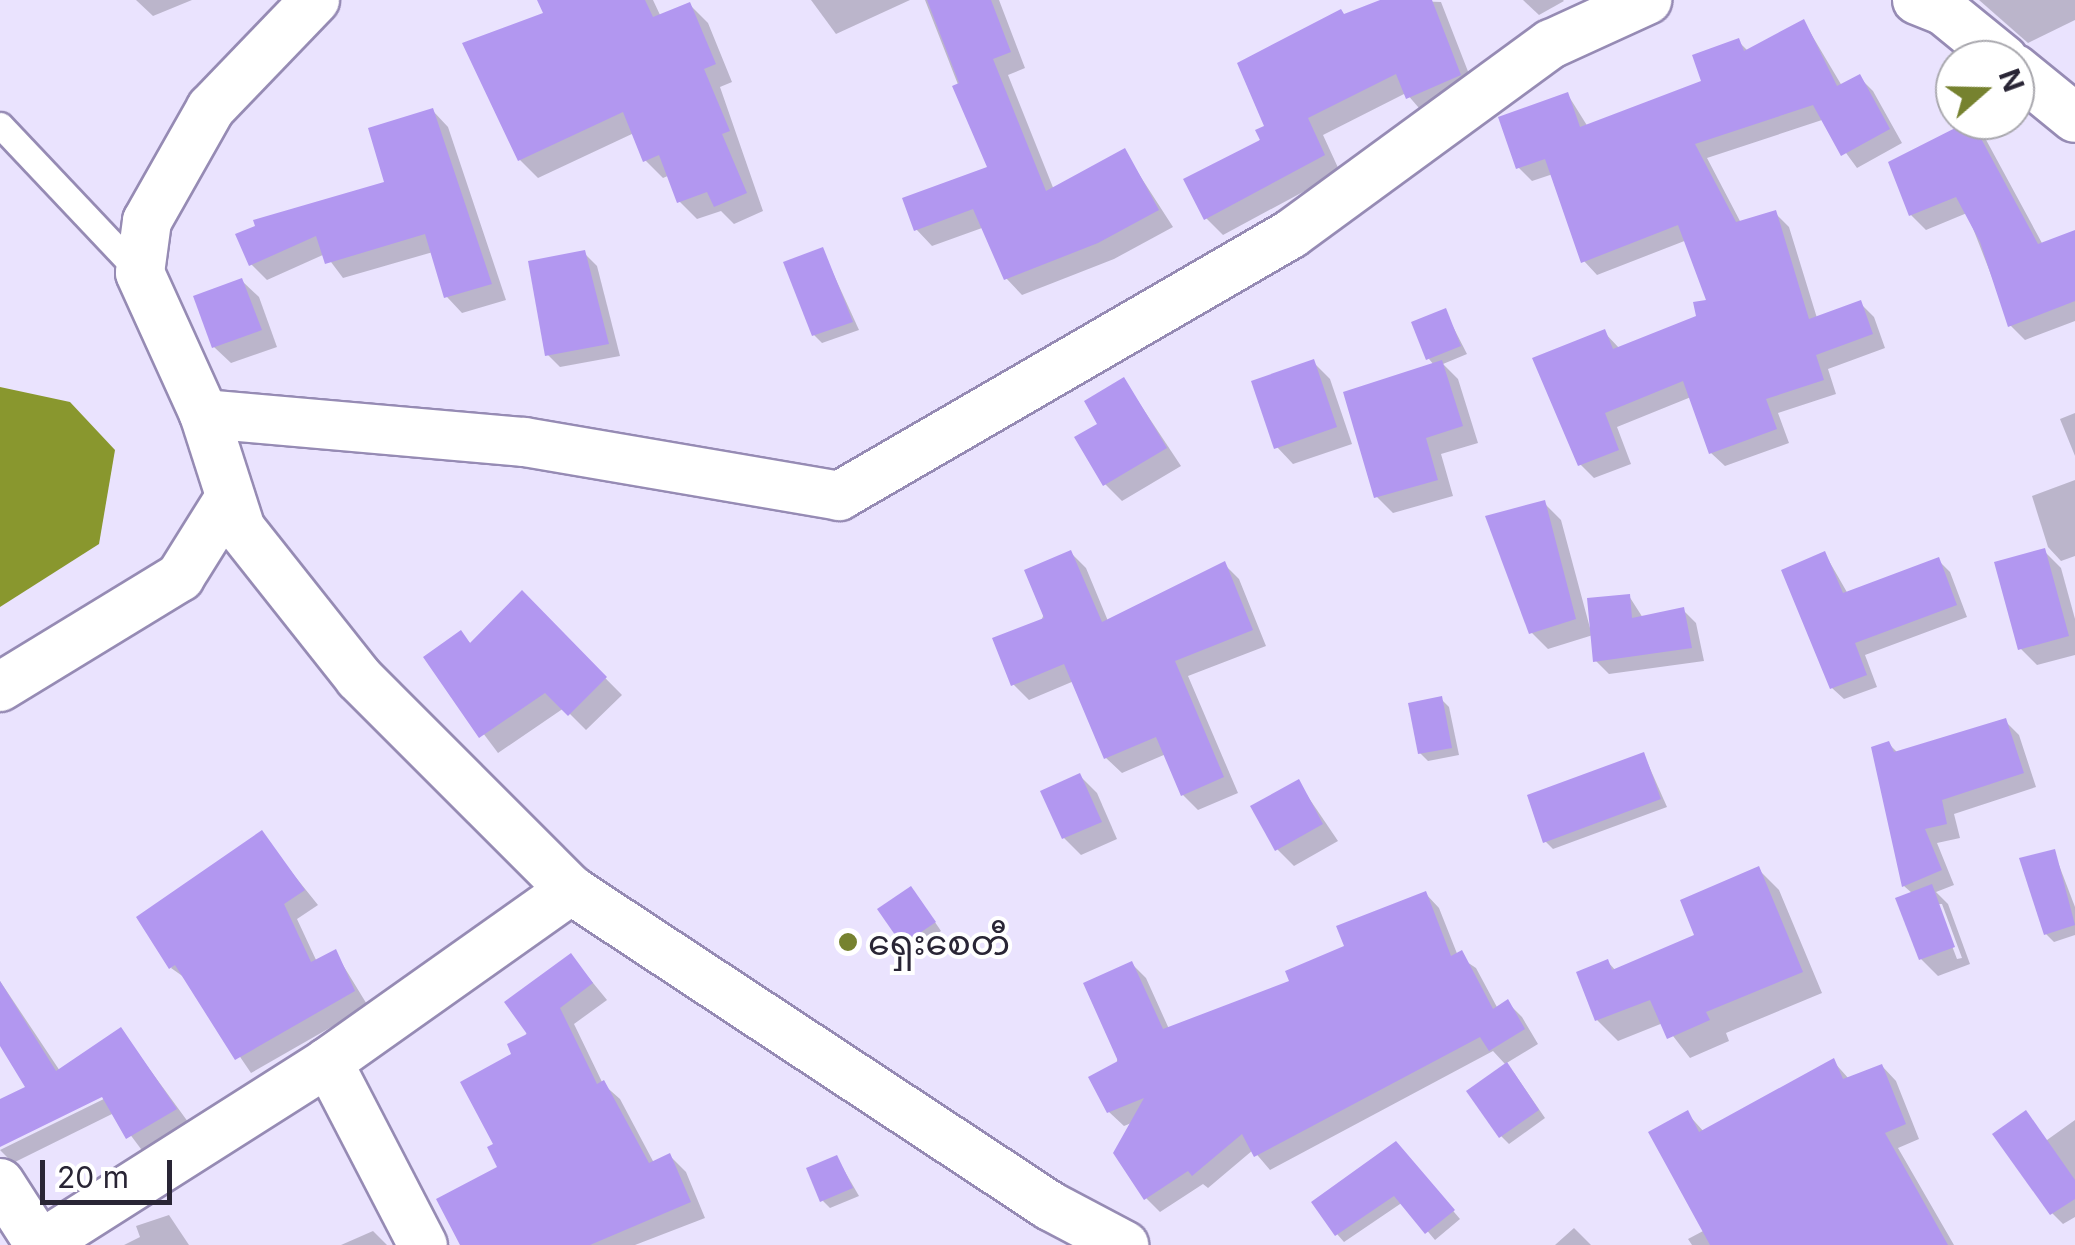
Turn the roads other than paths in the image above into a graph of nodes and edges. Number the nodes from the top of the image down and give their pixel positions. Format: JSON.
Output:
{"nodes":[{"id":1,"x":315,"y":0,"type":"edge"},
{"id":2,"x":1647,"y":0,"type":"edge"},
{"id":3,"x":1917,"y":0,"type":"edge"},
{"id":4,"x":1980,"y":40,"type":"edge"},
{"id":5,"x":2035,"y":85,"type":"edge"},
{"id":6,"x":2075,"y":118,"type":"edge"},
{"id":7,"x":0,"y":125,"type":"edge"},
{"id":8,"x":140,"y":273,"type":"junction"},
{"id":9,"x":204,"y":414,"type":"junction"},
{"id":10,"x":230,"y":497,"type":"junction"},
{"id":11,"x":0,"y":687,"type":"edge"},
{"id":12,"x":571,"y":890,"type":"junction"},
{"id":13,"x":328,"y":1062,"type":"junction"},
{"id":14,"x":0,"y":1184,"type":"edge"},
{"id":15,"x":40,"y":1245,"type":"edge"},
{"id":16,"x":422,"y":1245,"type":"edge"},
{"id":17,"x":1124,"y":1245,"type":"edge"}],
"edges":[{"from":1,"to":8,"type":"street"},
{"from":2,"to":9,"type":"street"},
{"from":3,"to":4,"type":"street"},
{"from":5,"to":6,"type":"street"},
{"from":7,"to":8,"type":"lane"},
{"from":8,"to":9,"type":"street"},
{"from":9,"to":10,"type":"street"},
{"from":10,"to":11,"type":"street"},
{"from":10,"to":12,"type":"street"},
{"from":12,"to":13,"type":"street"},
{"from":12,"to":17,"type":"street"},
{"from":13,"to":15,"type":"street"},
{"from":13,"to":16,"type":"street"},
{"from":14,"to":15,"type":"street"}]}
